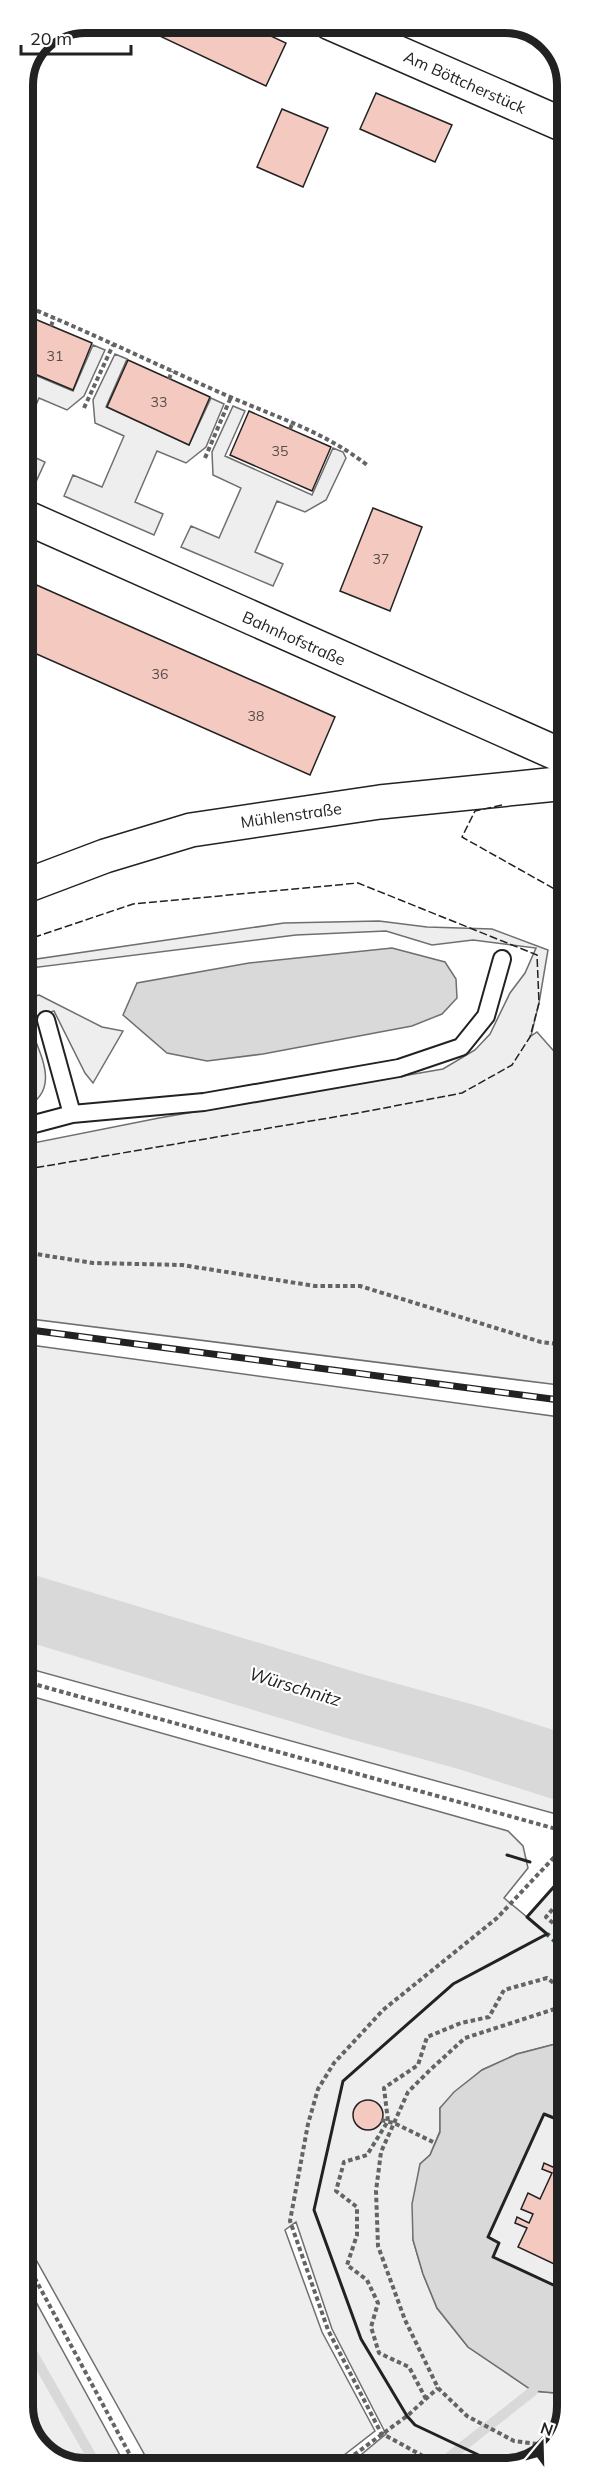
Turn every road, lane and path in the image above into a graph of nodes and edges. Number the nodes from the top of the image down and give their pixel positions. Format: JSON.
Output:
{"nodes":[{"id":1,"x":353,"y":33,"type":"edge"},
{"id":2,"x":557,"y":122,"type":"edge"},
{"id":3,"x":33,"y":309,"type":"edge"},
{"id":4,"x":54,"y":318,"type":"junction"},
{"id":5,"x":51,"y":326,"type":"dead end"},
{"id":6,"x":113,"y":345,"type":"junction"},
{"id":7,"x":172,"y":371,"type":"junction"},
{"id":8,"x":169,"y":379,"type":"dead end"},
{"id":9,"x":231,"y":397,"type":"junction"},
{"id":10,"x":84,"y":408,"type":"dead end"},
{"id":11,"x":293,"y":422,"type":"junction"},
{"id":12,"x":290,"y":429,"type":"dead end"},
{"id":13,"x":205,"y":458,"type":"dead end"},
{"id":14,"x":367,"y":465,"type":"dead end"},
{"id":15,"x":33,"y":520,"type":"edge"},
{"id":16,"x":557,"y":754,"type":"edge"},
{"id":17,"x":557,"y":784,"type":"edge"},
{"id":18,"x":33,"y":883,"type":"edge"},
{"id":19,"x":502,"y":959,"type":"dead end"},
{"id":20,"x":46,"y":1020,"type":"dead end"},
{"id":21,"x":72,"y":1114,"type":"junction"},
{"id":22,"x":33,"y":1124,"type":"edge"},
{"id":23,"x":33,"y":1254,"type":"edge"},
{"id":24,"x":557,"y":1344,"type":"edge"},
{"id":25,"x":33,"y":1684,"type":"edge"},
{"id":26,"x":557,"y":1829,"type":"edge"},
{"id":27,"x":557,"y":1854,"type":"edge"},
{"id":28,"x":557,"y":1904,"type":"edge"},
{"id":29,"x":557,"y":1926,"type":"edge"},
{"id":30,"x":557,"y":1986,"type":"edge"},
{"id":31,"x":557,"y":2008,"type":"edge"},
{"id":32,"x":381,"y":2120,"type":"dead end"},
{"id":33,"x":388,"y":2121,"type":"junction"},
{"id":34,"x":394,"y":2123,"type":"junction"},
{"id":35,"x":433,"y":2142,"type":"dead end"},
{"id":36,"x":33,"y":2275,"type":"edge"},
{"id":37,"x":438,"y":2388,"type":"junction"},
{"id":38,"x":426,"y":2399,"type":"junction"},
{"id":39,"x":381,"y":2433,"type":"junction"},
{"id":40,"x":538,"y":2446,"type":"edge"},
{"id":41,"x":132,"y":2458,"type":"edge"},
{"id":42,"x":349,"y":2458,"type":"edge"},
{"id":43,"x":428,"y":2458,"type":"edge"}],
"edges":[{"from":1,"to":2,"type":"street","name":"Am Böttcherstück"},
{"from":3,"to":4,"type":"path"},
{"from":4,"to":5,"type":"path"},
{"from":4,"to":6,"type":"path"},
{"from":6,"to":7,"type":"path"},
{"from":6,"to":10,"type":"path"},
{"from":7,"to":8,"type":"path"},
{"from":7,"to":9,"type":"path"},
{"from":9,"to":11,"type":"path"},
{"from":9,"to":13,"type":"path"},
{"from":11,"to":12,"type":"path"},
{"from":11,"to":14,"type":"path"},
{"from":15,"to":16,"type":"street","name":"Bahnhofstraße"},
{"from":17,"to":18,"type":"street","name":"Mühlenstraße"},
{"from":19,"to":21,"type":"lane"},
{"from":20,"to":21,"type":"lane"},
{"from":21,"to":22,"type":"lane"},
{"from":23,"to":24,"type":"path"},
{"from":25,"to":26,"type":"path"},
{"from":27,"to":39,"type":"path"},
{"from":28,"to":29,"type":"path"},
{"from":30,"to":33,"type":"path"},
{"from":31,"to":34,"type":"path"},
{"from":32,"to":33,"type":"path"},
{"from":33,"to":34,"type":"path"},
{"from":33,"to":38,"type":"path"},
{"from":34,"to":35,"type":"path"},
{"from":34,"to":37,"type":"path"},
{"from":36,"to":41,"type":"path"},
{"from":37,"to":38,"type":"path"},
{"from":37,"to":40,"type":"path"},
{"from":38,"to":39,"type":"path"},
{"from":39,"to":42,"type":"path"},
{"from":39,"to":43,"type":"path"}]}
